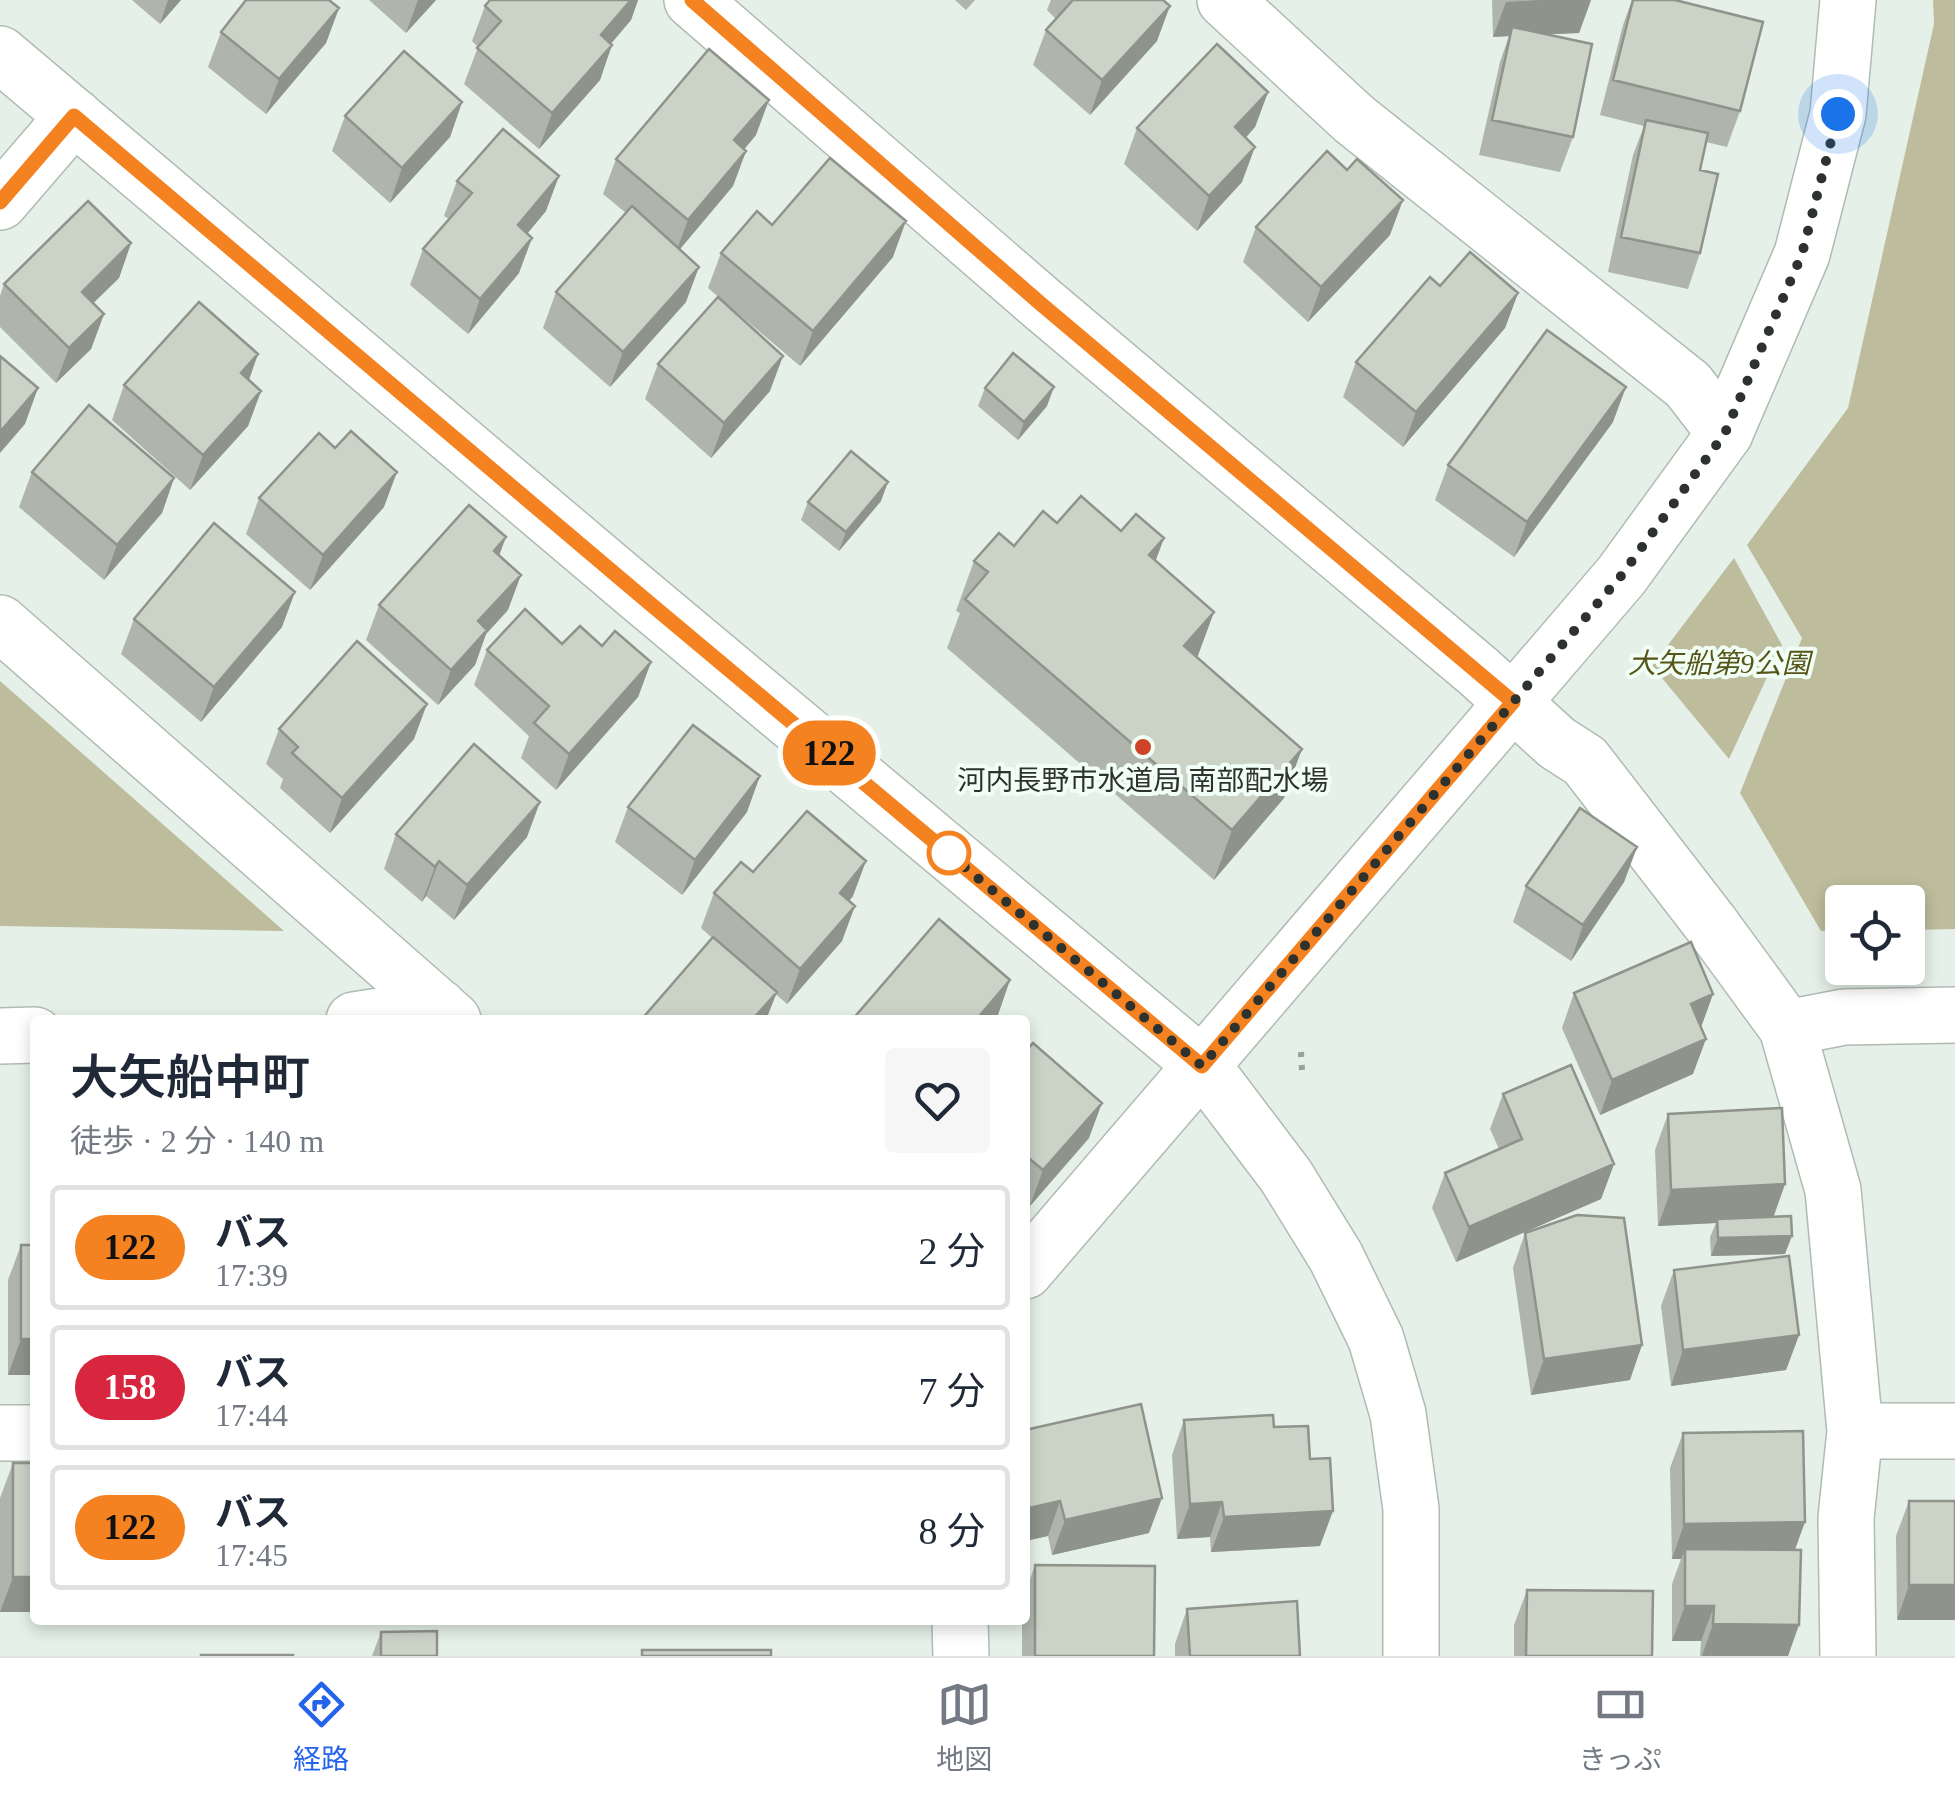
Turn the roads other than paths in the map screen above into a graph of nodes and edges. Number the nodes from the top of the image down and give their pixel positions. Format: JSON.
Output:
{"nodes":[{"id":1,"x":692,"y":0,"type":"edge"},
{"id":2,"x":1224,"y":0,"type":"edge"},
{"id":3,"x":1848,"y":0,"type":"edge"},
{"id":4,"x":0,"y":54,"type":"edge"},
{"id":5,"x":74,"y":116,"type":"junction"},
{"id":6,"x":0,"y":202,"type":"edge"},
{"id":7,"x":1725,"y":433,"type":"junction"},
{"id":8,"x":0,"y":622,"type":"edge"},
{"id":9,"x":1513,"y":702,"type":"junction"},
{"id":10,"x":446,"y":1014,"type":"edge"},
{"id":11,"x":1955,"y":1016,"type":"edge"},
{"id":12,"x":1787,"y":1028,"type":"junction"},
{"id":13,"x":30,"y":1034,"type":"edge"},
{"id":14,"x":0,"y":1036,"type":"edge"},
{"id":15,"x":1202,"y":1066,"type":"junction"},
{"id":16,"x":1030,"y":1265,"type":"edge"},
{"id":17,"x":1955,"y":1431,"type":"edge"},
{"id":18,"x":30,"y":1432,"type":"edge"},
{"id":19,"x":1855,"y":1432,"type":"junction"},
{"id":20,"x":0,"y":1433,"type":"edge"},
{"id":21,"x":960,"y":1625,"type":"edge"},
{"id":22,"x":961,"y":1656,"type":"edge"},
{"id":23,"x":1411,"y":1656,"type":"edge"},
{"id":24,"x":1848,"y":1656,"type":"edge"}],
"edges":[{"from":1,"to":9,"type":"street"},
{"from":2,"to":7,"type":"street"},
{"from":3,"to":7,"type":"street"},
{"from":4,"to":5,"type":"street"},
{"from":5,"to":6,"type":"street"},
{"from":5,"to":15,"type":"street"},
{"from":7,"to":9,"type":"street"},
{"from":8,"to":10,"type":"street"},
{"from":9,"to":12,"type":"street"},
{"from":9,"to":15,"type":"street"},
{"from":11,"to":12,"type":"street"},
{"from":12,"to":19,"type":"street"},
{"from":13,"to":14,"type":"street"},
{"from":15,"to":16,"type":"street"},
{"from":15,"to":23,"type":"street"},
{"from":17,"to":19,"type":"street"},
{"from":18,"to":20,"type":"street"},
{"from":19,"to":24,"type":"street"},
{"from":21,"to":22,"type":"street"}]}
